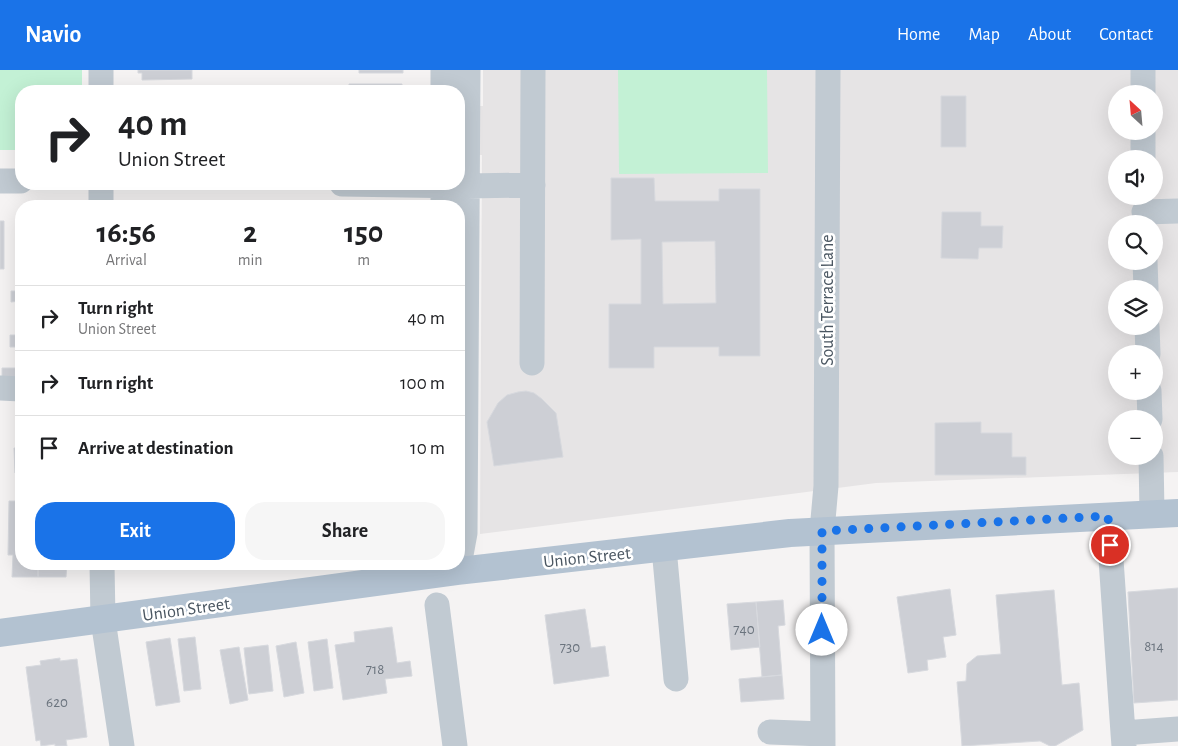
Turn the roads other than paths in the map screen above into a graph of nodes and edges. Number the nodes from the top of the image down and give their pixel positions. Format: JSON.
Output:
{"nodes":[{"id":1,"x":101,"y":70,"type":"edge"},
{"id":2,"x":443,"y":70,"type":"edge"},
{"id":3,"x":468,"y":70,"type":"edge"},
{"id":4,"x":533,"y":70,"type":"edge"},
{"id":5,"x":828,"y":70,"type":"edge"},
{"id":6,"x":1142,"y":70,"type":"edge"},
{"id":7,"x":101,"y":85,"type":"edge"},
{"id":8,"x":443,"y":85,"type":"edge"},
{"id":9,"x":1143,"y":85,"type":"edge"},
{"id":10,"x":465,"y":89,"type":"edge"},
{"id":11,"x":0,"y":181,"type":"edge"},
{"id":12,"x":15,"y":181,"type":"edge"},
{"id":13,"x":533,"y":184,"type":"junction"},
{"id":14,"x":465,"y":189,"type":"edge"},
{"id":15,"x":1144,"y":211,"type":"edge"},
{"id":16,"x":1178,"y":211,"type":"edge"},
{"id":17,"x":532,"y":363,"type":"dead end"},
{"id":18,"x":0,"y":388,"type":"edge"},
{"id":19,"x":15,"y":389,"type":"edge"},
{"id":20,"x":1153,"y":465,"type":"edge"},
{"id":21,"x":1165,"y":513,"type":"edge"},
{"id":22,"x":1108,"y":516,"type":"junction"},
{"id":23,"x":822,"y":531,"type":"junction"},
{"id":24,"x":664,"y":548,"type":"junction"},
{"id":25,"x":465,"y":567,"type":"edge"},
{"id":26,"x":102,"y":570,"type":"edge"},
{"id":27,"x":443,"y":570,"type":"edge"},
{"id":28,"x":437,"y":605,"type":"dead end"},
{"id":29,"x":103,"y":620,"type":"junction"},
{"id":30,"x":0,"y":633,"type":"edge"},
{"id":31,"x":676,"y":679,"type":"dead end"},
{"id":32,"x":1178,"y":729,"type":"edge"},
{"id":33,"x":770,"y":732,"type":"dead end"},
{"id":34,"x":1124,"y":739,"type":"edge"},
{"id":35,"x":823,"y":740,"type":"edge"},
{"id":36,"x":122,"y":746,"type":"edge"},
{"id":37,"x":455,"y":746,"type":"edge"}],
"edges":[{"from":1,"to":7,"type":"street"},
{"from":2,"to":8,"type":"street"},
{"from":3,"to":10,"type":"street"},
{"from":4,"to":13,"type":"street"},
{"from":5,"to":23,"type":"street","name":"South Terrace Lane"},
{"from":6,"to":9,"type":"street"},
{"from":11,"to":12,"type":"street"},
{"from":13,"to":14,"type":"street"},
{"from":13,"to":17,"type":"street"},
{"from":15,"to":16,"type":"street"},
{"from":18,"to":19,"type":"street"},
{"from":20,"to":21,"type":"street"},
{"from":21,"to":22,"type":"main road","name":"Union Street"},
{"from":22,"to":23,"type":"main road","name":"Union Street"},
{"from":22,"to":34,"type":"street"},
{"from":23,"to":24,"type":"main road","name":"Union Street"},
{"from":23,"to":35,"type":"street","name":"South Terrace Lane"},
{"from":24,"to":25,"type":"main road","name":"Union Street"},
{"from":24,"to":31,"type":"street"},
{"from":26,"to":29,"type":"street"},
{"from":27,"to":29,"type":"main road","name":"Union Street"},
{"from":28,"to":37,"type":"street"},
{"from":29,"to":30,"type":"main road","name":"Union Street"},
{"from":29,"to":36,"type":"street"},
{"from":32,"to":34,"type":"street"},
{"from":33,"to":35,"type":"street"}]}
